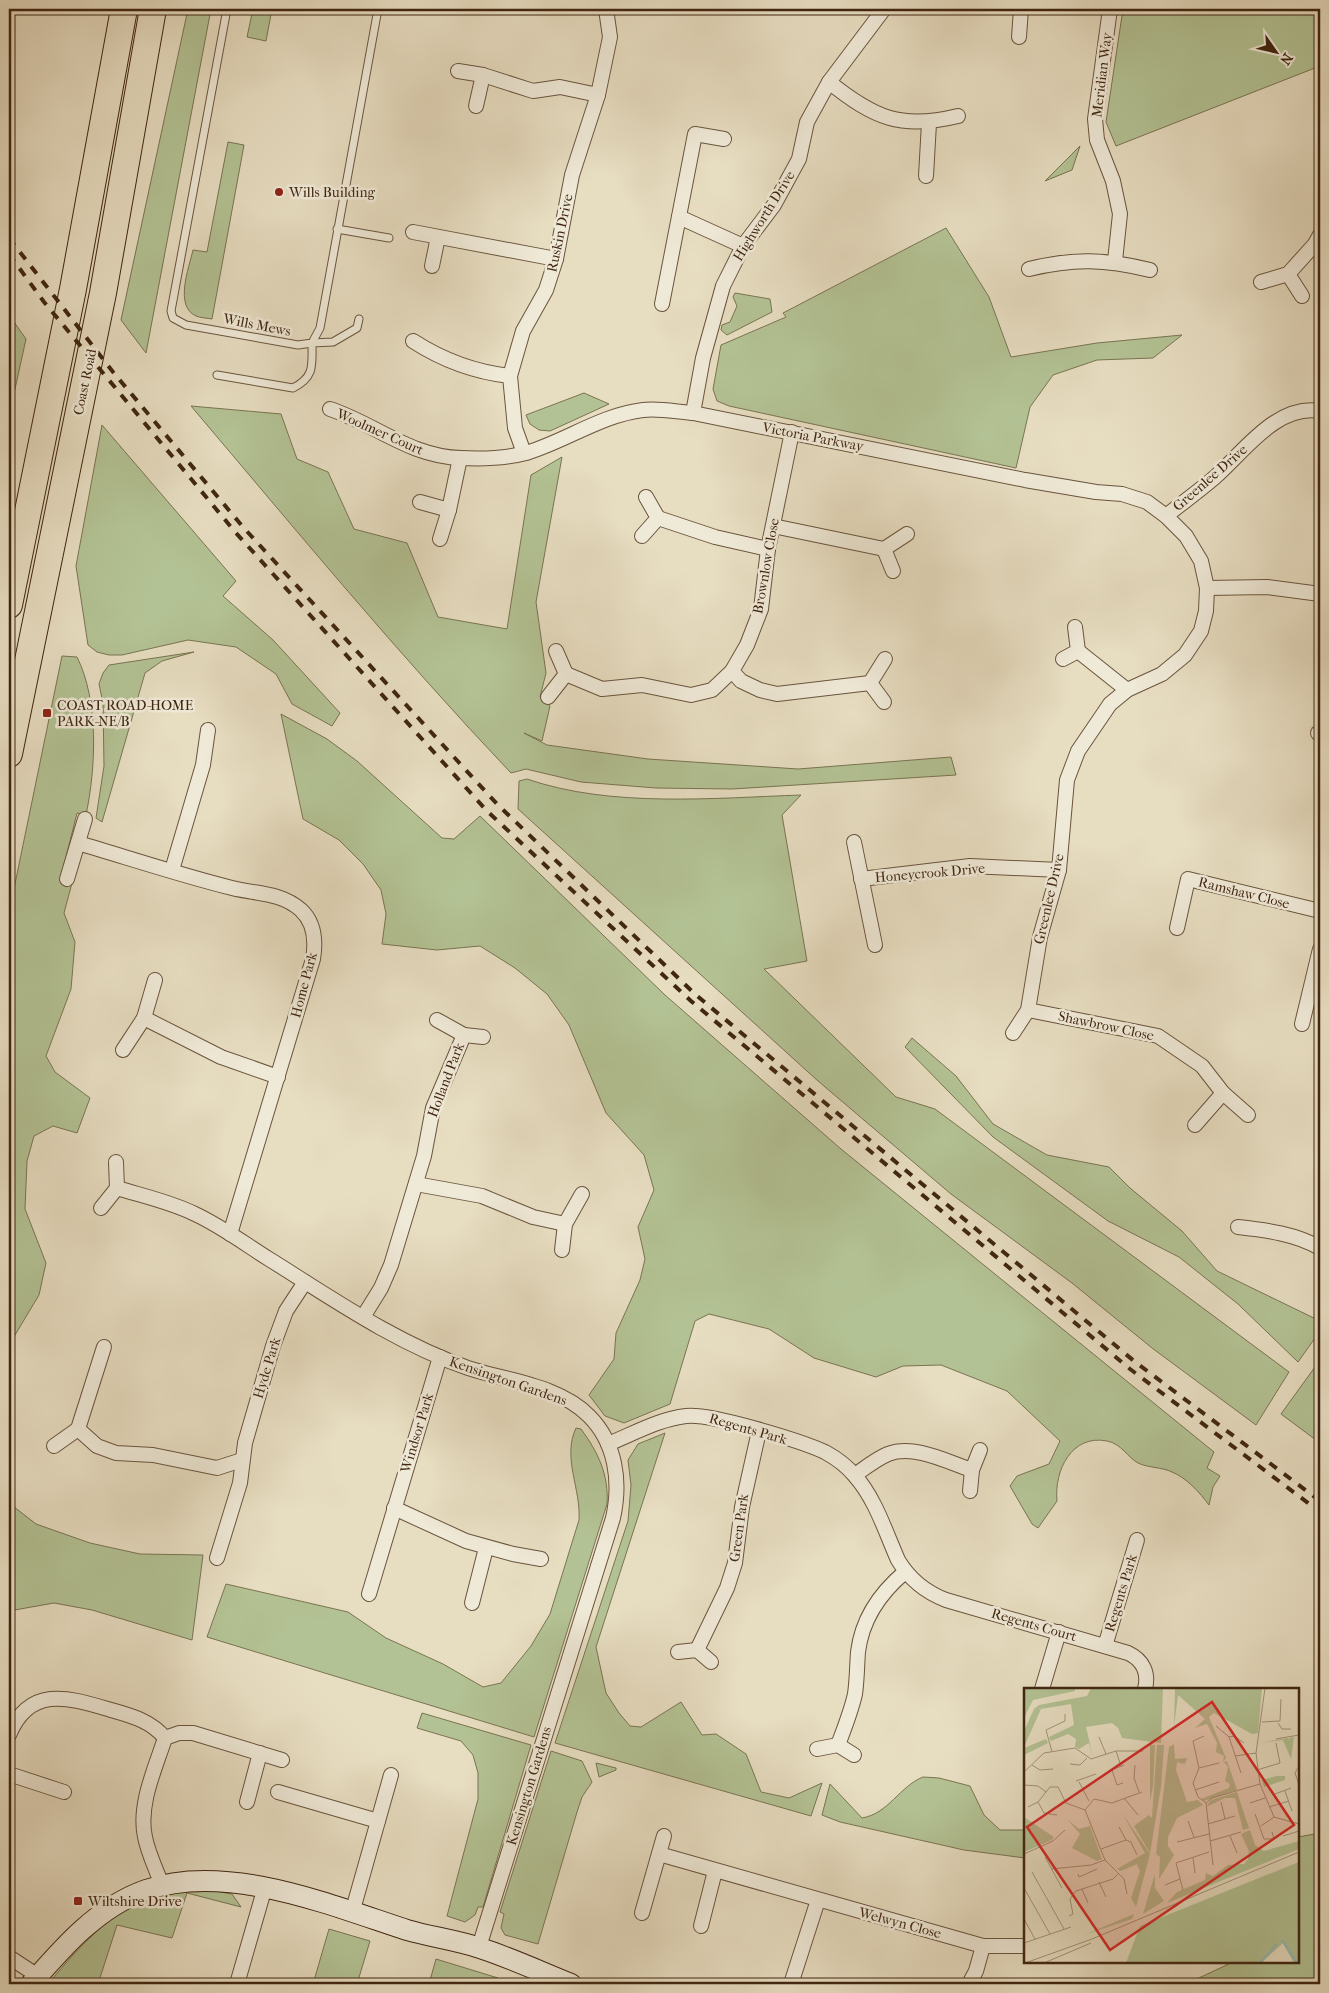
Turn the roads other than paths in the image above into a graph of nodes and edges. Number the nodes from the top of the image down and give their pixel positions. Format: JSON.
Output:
{"nodes":[{"id":1,"x":124,"y":9,"type":"edge"},
{"id":2,"x":153,"y":9,"type":"edge"},
{"id":3,"x":172,"y":9,"type":"edge"},
{"id":4,"x":227,"y":9,"type":"edge"},
{"id":5,"x":378,"y":9,"type":"edge"},
{"id":6,"x":606,"y":9,"type":"edge"},
{"id":7,"x":884,"y":9,"type":"edge"},
{"id":8,"x":1021,"y":9,"type":"edge"},
{"id":9,"x":1110,"y":9,"type":"edge"},
{"id":10,"x":1020,"y":37,"type":"dead end"},
{"id":11,"x":458,"y":71,"type":"dead end"},
{"id":12,"x":483,"y":75,"type":"junction"},
{"id":13,"x":829,"y":82,"type":"junction"},
{"id":14,"x":598,"y":95,"type":"junction"},
{"id":15,"x":476,"y":106,"type":"dead end"},
{"id":16,"x":958,"y":116,"type":"dead end"},
{"id":17,"x":929,"y":123,"type":"junction"},
{"id":18,"x":724,"y":139,"type":"dead end"},
{"id":19,"x":926,"y":176,"type":"dead end"},
{"id":20,"x":679,"y":217,"type":"junction"},
{"id":21,"x":337,"y":229,"type":"junction"},
{"id":22,"x":413,"y":232,"type":"dead end"},
{"id":23,"x":1320,"y":234,"type":"edge"},
{"id":24,"x":438,"y":237,"type":"junction"},
{"id":25,"x":389,"y":238,"type":"dead end"},
{"id":26,"x":742,"y":246,"type":"junction"},
{"id":27,"x":556,"y":259,"type":"junction"},
{"id":28,"x":1115,"y":261,"type":"junction"},
{"id":29,"x":432,"y":266,"type":"dead end"},
{"id":30,"x":1029,"y":269,"type":"dead end"},
{"id":31,"x":1150,"y":270,"type":"dead end"},
{"id":32,"x":1288,"y":274,"type":"junction"},
{"id":33,"x":1261,"y":282,"type":"dead end"},
{"id":34,"x":103,"y":293,"type":"junction"},
{"id":35,"x":1302,"y":296,"type":"dead end"},
{"id":36,"x":662,"y":304,"type":"dead end"},
{"id":37,"x":359,"y":319,"type":"dead end"},
{"id":38,"x":413,"y":341,"type":"dead end"},
{"id":39,"x":312,"y":343,"type":"junction"},
{"id":40,"x":217,"y":375,"type":"dead end"},
{"id":41,"x":510,"y":376,"type":"junction"},
{"id":42,"x":330,"y":409,"type":"dead end"},
{"id":43,"x":1320,"y":412,"type":"edge"},
{"id":44,"x":693,"y":413,"type":"junction"},
{"id":45,"x":792,"y":432,"type":"junction"},
{"id":46,"x":524,"y":453,"type":"junction"},
{"id":47,"x":460,"y":458,"type":"junction"},
{"id":48,"x":646,"y":497,"type":"dead end"},
{"id":49,"x":420,"y":502,"type":"dead end"},
{"id":50,"x":449,"y":510,"type":"junction"},
{"id":51,"x":1166,"y":516,"type":"junction"},
{"id":52,"x":658,"y":518,"type":"junction"},
{"id":53,"x":772,"y":526,"type":"junction"},
{"id":54,"x":907,"y":534,"type":"dead end"},
{"id":55,"x":642,"y":536,"type":"dead end"},
{"id":56,"x":440,"y":539,"type":"dead end"},
{"id":57,"x":768,"y":549,"type":"junction"},
{"id":58,"x":884,"y":549,"type":"junction"},
{"id":59,"x":893,"y":571,"type":"dead end"},
{"id":60,"x":1207,"y":588,"type":"junction"},
{"id":61,"x":1320,"y":594,"type":"edge"},
{"id":62,"x":9,"y":604,"type":"edge"},
{"id":63,"x":1075,"y":627,"type":"dead end"},
{"id":64,"x":556,"y":651,"type":"dead end"},
{"id":65,"x":1078,"y":651,"type":"junction"},
{"id":66,"x":885,"y":659,"type":"dead end"},
{"id":67,"x":1063,"y":659,"type":"dead end"},
{"id":68,"x":732,"y":671,"type":"junction"},
{"id":69,"x":566,"y":674,"type":"junction"},
{"id":70,"x":870,"y":683,"type":"junction"},
{"id":71,"x":1127,"y":690,"type":"junction"},
{"id":72,"x":548,"y":697,"type":"dead end"},
{"id":73,"x":884,"y":702,"type":"dead end"},
{"id":74,"x":208,"y":730,"type":"dead end"},
{"id":75,"x":9,"y":754,"type":"edge"},
{"id":76,"x":84,"y":819,"type":"dead end"},
{"id":77,"x":854,"y":842,"type":"dead end"},
{"id":78,"x":78,"y":843,"type":"junction"},
{"id":79,"x":172,"y":870,"type":"junction"},
{"id":80,"x":1059,"y":870,"type":"junction"},
{"id":81,"x":67,"y":879,"type":"dead end"},
{"id":82,"x":861,"y":879,"type":"junction"},
{"id":83,"x":1320,"y":911,"type":"edge"},
{"id":84,"x":1177,"y":928,"type":"dead end"},
{"id":85,"x":875,"y":945,"type":"dead end"},
{"id":86,"x":1320,"y":949,"type":"edge"},
{"id":87,"x":155,"y":980,"type":"dead end"},
{"id":88,"x":1314,"y":1002,"type":"edge"},
{"id":89,"x":1028,"y":1010,"type":"junction"},
{"id":90,"x":144,"y":1018,"type":"junction"},
{"id":91,"x":437,"y":1020,"type":"dead end"},
{"id":92,"x":1302,"y":1024,"type":"dead end"},
{"id":93,"x":1013,"y":1033,"type":"dead end"},
{"id":94,"x":464,"y":1034,"type":"junction"},
{"id":95,"x":483,"y":1037,"type":"dead end"},
{"id":96,"x":123,"y":1050,"type":"dead end"},
{"id":97,"x":278,"y":1077,"type":"junction"},
{"id":98,"x":1223,"y":1093,"type":"junction"},
{"id":99,"x":1248,"y":1115,"type":"dead end"},
{"id":100,"x":1195,"y":1125,"type":"dead end"},
{"id":101,"x":116,"y":1162,"type":"dead end"},
{"id":102,"x":416,"y":1184,"type":"junction"},
{"id":103,"x":117,"y":1188,"type":"junction"},
{"id":104,"x":582,"y":1194,"type":"dead end"},
{"id":105,"x":101,"y":1208,"type":"dead end"},
{"id":106,"x":565,"y":1224,"type":"junction"},
{"id":107,"x":1238,"y":1227,"type":"dead end"},
{"id":108,"x":230,"y":1234,"type":"junction"},
{"id":109,"x":1318,"y":1241,"type":"edge"},
{"id":110,"x":562,"y":1250,"type":"dead end"},
{"id":111,"x":305,"y":1282,"type":"junction"},
{"id":112,"x":363,"y":1317,"type":"junction"},
{"id":113,"x":104,"y":1347,"type":"dead end"},
{"id":114,"x":440,"y":1357,"type":"junction"},
{"id":115,"x":78,"y":1429,"type":"junction"},
{"id":116,"x":759,"y":1431,"type":"junction"},
{"id":117,"x":608,"y":1444,"type":"junction"},
{"id":118,"x":54,"y":1446,"type":"dead end"},
{"id":119,"x":980,"y":1450,"type":"dead end"},
{"id":120,"x":242,"y":1460,"type":"junction"},
{"id":121,"x":972,"y":1470,"type":"junction"},
{"id":122,"x":855,"y":1475,"type":"junction"},
{"id":123,"x":970,"y":1491,"type":"dead end"},
{"id":124,"x":394,"y":1508,"type":"junction"},
{"id":125,"x":1137,"y":1540,"type":"dead end"},
{"id":126,"x":486,"y":1548,"type":"junction"},
{"id":127,"x":217,"y":1558,"type":"dead end"},
{"id":128,"x":541,"y":1559,"type":"dead end"},
{"id":129,"x":905,"y":1572,"type":"junction"},
{"id":130,"x":369,"y":1594,"type":"dead end"},
{"id":131,"x":472,"y":1603,"type":"dead end"},
{"id":132,"x":1059,"y":1632,"type":"junction"},
{"id":133,"x":1105,"y":1646,"type":"junction"},
{"id":134,"x":697,"y":1650,"type":"junction"},
{"id":135,"x":678,"y":1652,"type":"dead end"},
{"id":136,"x":710,"y":1662,"type":"dead end"},
{"id":137,"x":1042,"y":1688,"type":"edge"},
{"id":138,"x":1146,"y":1688,"type":"edge"},
{"id":139,"x":9,"y":1736,"type":"edge"},
{"id":140,"x":165,"y":1738,"type":"junction"},
{"id":141,"x":838,"y":1745,"type":"junction"},
{"id":142,"x":817,"y":1749,"type":"dead end"},
{"id":143,"x":260,"y":1753,"type":"junction"},
{"id":144,"x":854,"y":1755,"type":"dead end"},
{"id":145,"x":282,"y":1760,"type":"dead end"},
{"id":146,"x":9,"y":1774,"type":"edge"},
{"id":147,"x":391,"y":1775,"type":"dead end"},
{"id":148,"x":64,"y":1792,"type":"dead end"},
{"id":149,"x":278,"y":1792,"type":"dead end"},
{"id":150,"x":247,"y":1802,"type":"dead end"},
{"id":151,"x":378,"y":1821,"type":"junction"},
{"id":152,"x":664,"y":1836,"type":"dead end"},
{"id":153,"x":659,"y":1854,"type":"junction"},
{"id":154,"x":715,"y":1871,"type":"junction"},
{"id":155,"x":162,"y":1885,"type":"junction"},
{"id":156,"x":265,"y":1887,"type":"junction"},
{"id":157,"x":818,"y":1900,"type":"junction"},
{"id":158,"x":352,"y":1912,"type":"junction"},
{"id":159,"x":642,"y":1913,"type":"dead end"},
{"id":160,"x":701,"y":1926,"type":"dead end"},
{"id":161,"x":983,"y":1946,"type":"junction"},
{"id":162,"x":1024,"y":1946,"type":"edge"},
{"id":163,"x":479,"y":1947,"type":"junction"},
{"id":164,"x":9,"y":1957,"type":"edge"},
{"id":165,"x":34,"y":1980,"type":"edge"},
{"id":166,"x":237,"y":1984,"type":"edge"},
{"id":167,"x":571,"y":1984,"type":"edge"},
{"id":168,"x":791,"y":1984,"type":"edge"},
{"id":169,"x":969,"y":1984,"type":"edge"}],
"edges":[{"from":1,"to":62,"type":"highway"},
{"from":2,"to":34,"type":"highway","name":"Coast Road"},
{"from":3,"to":34,"type":"highway"},
{"from":4,"to":39,"type":"lane","name":"Wills Mews"},
{"from":5,"to":21,"type":"lane"},
{"from":6,"to":14,"type":"street","name":"Ruskin Drive"},
{"from":7,"to":13,"type":"street","name":"Highworth Drive"},
{"from":8,"to":10,"type":"street"},
{"from":9,"to":28,"type":"street","name":"Meridian Way"},
{"from":11,"to":12,"type":"street"},
{"from":12,"to":14,"type":"street"},
{"from":12,"to":15,"type":"street"},
{"from":13,"to":17,"type":"street"},
{"from":13,"to":26,"type":"street","name":"Highworth Drive"},
{"from":14,"to":27,"type":"street","name":"Ruskin Drive"},
{"from":16,"to":17,"type":"street"},
{"from":17,"to":19,"type":"street"},
{"from":18,"to":20,"type":"street"},
{"from":20,"to":26,"type":"street"},
{"from":20,"to":36,"type":"street"},
{"from":21,"to":25,"type":"lane"},
{"from":21,"to":39,"type":"lane"},
{"from":22,"to":24,"type":"street"},
{"from":23,"to":32,"type":"street"},
{"from":24,"to":27,"type":"street"},
{"from":24,"to":29,"type":"street"},
{"from":26,"to":44,"type":"street","name":"Highworth Drive"},
{"from":27,"to":41,"type":"street","name":"Ruskin Drive"},
{"from":28,"to":30,"type":"street"},
{"from":28,"to":31,"type":"street"},
{"from":32,"to":33,"type":"street"},
{"from":32,"to":35,"type":"street"},
{"from":34,"to":75,"type":"highway","name":"Coast Road"},
{"from":37,"to":39,"type":"lane"},
{"from":38,"to":41,"type":"street"},
{"from":39,"to":40,"type":"lane"},
{"from":41,"to":46,"type":"street","name":"Ruskin Drive"},
{"from":42,"to":47,"type":"street","name":"Woolmer Court"},
{"from":43,"to":51,"type":"street","name":"Greenlee Drive"},
{"from":44,"to":45,"type":"street","name":"Victoria Parkway"},
{"from":44,"to":46,"type":"street","name":"Victoria Parkway"},
{"from":45,"to":51,"type":"street","name":"Victoria Parkway"},
{"from":45,"to":53,"type":"street","name":"Brownlow Close"},
{"from":46,"to":47,"type":"street","name":"Victoria Parkway"},
{"from":47,"to":50,"type":"street"},
{"from":48,"to":52,"type":"street"},
{"from":49,"to":50,"type":"street"},
{"from":50,"to":56,"type":"street"},
{"from":51,"to":60,"type":"street","name":"Greenlee Drive"},
{"from":52,"to":55,"type":"street"},
{"from":52,"to":57,"type":"street"},
{"from":53,"to":57,"type":"street","name":"Brownlow Close"},
{"from":53,"to":58,"type":"street"},
{"from":54,"to":58,"type":"street"},
{"from":57,"to":68,"type":"street","name":"Brownlow Close"},
{"from":58,"to":59,"type":"street"},
{"from":60,"to":61,"type":"street"},
{"from":60,"to":71,"type":"street","name":"Greenlee Drive"},
{"from":63,"to":65,"type":"street"},
{"from":64,"to":69,"type":"street"},
{"from":65,"to":67,"type":"street"},
{"from":65,"to":71,"type":"street"},
{"from":66,"to":70,"type":"street"},
{"from":68,"to":69,"type":"street","name":"Brownlow Close"},
{"from":68,"to":70,"type":"street"},
{"from":69,"to":72,"type":"street"},
{"from":70,"to":73,"type":"street"},
{"from":71,"to":80,"type":"street","name":"Greenlee Drive"},
{"from":74,"to":79,"type":"street"},
{"from":76,"to":78,"type":"street"},
{"from":77,"to":82,"type":"street","name":"Honeycrook Drive"},
{"from":78,"to":79,"type":"street","name":"Home Park"},
{"from":78,"to":81,"type":"street"},
{"from":79,"to":97,"type":"street","name":"Home Park"},
{"from":80,"to":82,"type":"street","name":"Honeycrook Drive"},
{"from":80,"to":89,"type":"street","name":"Greenlee Drive"},
{"from":82,"to":85,"type":"street","name":"Honeycrook Drive"},
{"from":83,"to":84,"type":"street","name":"Ramshaw Close"},
{"from":86,"to":88,"type":"street"},
{"from":87,"to":90,"type":"street"},
{"from":88,"to":92,"type":"street"},
{"from":89,"to":93,"type":"street","name":"Greenlee Drive"},
{"from":89,"to":98,"type":"street","name":"Shawbrow Close"},
{"from":90,"to":96,"type":"street"},
{"from":90,"to":97,"type":"street"},
{"from":91,"to":94,"type":"street","name":"Holland Park"},
{"from":94,"to":95,"type":"street","name":"Holland Park"},
{"from":94,"to":102,"type":"street","name":"Holland Park"},
{"from":97,"to":108,"type":"street","name":"Home Park"},
{"from":98,"to":99,"type":"street","name":"Shawbrow Close"},
{"from":98,"to":100,"type":"street"},
{"from":101,"to":103,"type":"street"},
{"from":102,"to":106,"type":"street"},
{"from":102,"to":112,"type":"street","name":"Holland Park"},
{"from":103,"to":105,"type":"street"},
{"from":103,"to":108,"type":"street","name":"Kensington Gardens"},
{"from":104,"to":106,"type":"street"},
{"from":106,"to":110,"type":"street"},
{"from":107,"to":109,"type":"street"},
{"from":108,"to":111,"type":"street","name":"Kensington Gardens"},
{"from":111,"to":112,"type":"street","name":"Kensington Gardens"},
{"from":111,"to":120,"type":"street","name":"Hyde Park"},
{"from":112,"to":114,"type":"street","name":"Kensington Gardens"},
{"from":113,"to":115,"type":"street"},
{"from":114,"to":117,"type":"street","name":"Kensington Gardens"},
{"from":114,"to":124,"type":"street","name":"Windsor Park"},
{"from":115,"to":118,"type":"street"},
{"from":115,"to":120,"type":"street"},
{"from":116,"to":117,"type":"street","name":"Regents Park"},
{"from":116,"to":122,"type":"street","name":"Regents Park"},
{"from":116,"to":134,"type":"street","name":"Green Park"},
{"from":117,"to":163,"type":"street","name":"Kensington Gardens"},
{"from":119,"to":121,"type":"street"},
{"from":120,"to":127,"type":"street","name":"Hyde Park"},
{"from":121,"to":122,"type":"street"},
{"from":121,"to":123,"type":"street"},
{"from":122,"to":129,"type":"street","name":"Regents Park"},
{"from":124,"to":126,"type":"street"},
{"from":124,"to":130,"type":"street","name":"Windsor Park"},
{"from":125,"to":133,"type":"street","name":"Regents Park"},
{"from":126,"to":128,"type":"street"},
{"from":126,"to":131,"type":"street"},
{"from":129,"to":132,"type":"street","name":"Regents Court"},
{"from":129,"to":141,"type":"street"},
{"from":132,"to":133,"type":"street","name":"Regents Court"},
{"from":132,"to":137,"type":"street"},
{"from":133,"to":138,"type":"street","name":"Regents Court"},
{"from":134,"to":135,"type":"street"},
{"from":134,"to":136,"type":"street"},
{"from":139,"to":140,"type":"street"},
{"from":140,"to":143,"type":"street"},
{"from":140,"to":155,"type":"street"},
{"from":141,"to":142,"type":"street"},
{"from":141,"to":144,"type":"street"},
{"from":143,"to":145,"type":"street"},
{"from":143,"to":150,"type":"street"},
{"from":146,"to":148,"type":"street"},
{"from":147,"to":151,"type":"street"},
{"from":149,"to":151,"type":"street"},
{"from":151,"to":158,"type":"street"},
{"from":152,"to":153,"type":"street"},
{"from":153,"to":154,"type":"street","name":"Welwyn Close"},
{"from":153,"to":159,"type":"street"},
{"from":154,"to":157,"type":"street","name":"Welwyn Close"},
{"from":154,"to":160,"type":"street"},
{"from":155,"to":156,"type":"street"},
{"from":155,"to":165,"type":"street"},
{"from":156,"to":158,"type":"street"},
{"from":156,"to":166,"type":"street"},
{"from":157,"to":161,"type":"street","name":"Welwyn Close"},
{"from":157,"to":168,"type":"street"},
{"from":158,"to":163,"type":"street"},
{"from":161,"to":162,"type":"street","name":"Welwyn Close"},
{"from":161,"to":169,"type":"street"},
{"from":163,"to":167,"type":"street"},
{"from":164,"to":165,"type":"street"}]}
